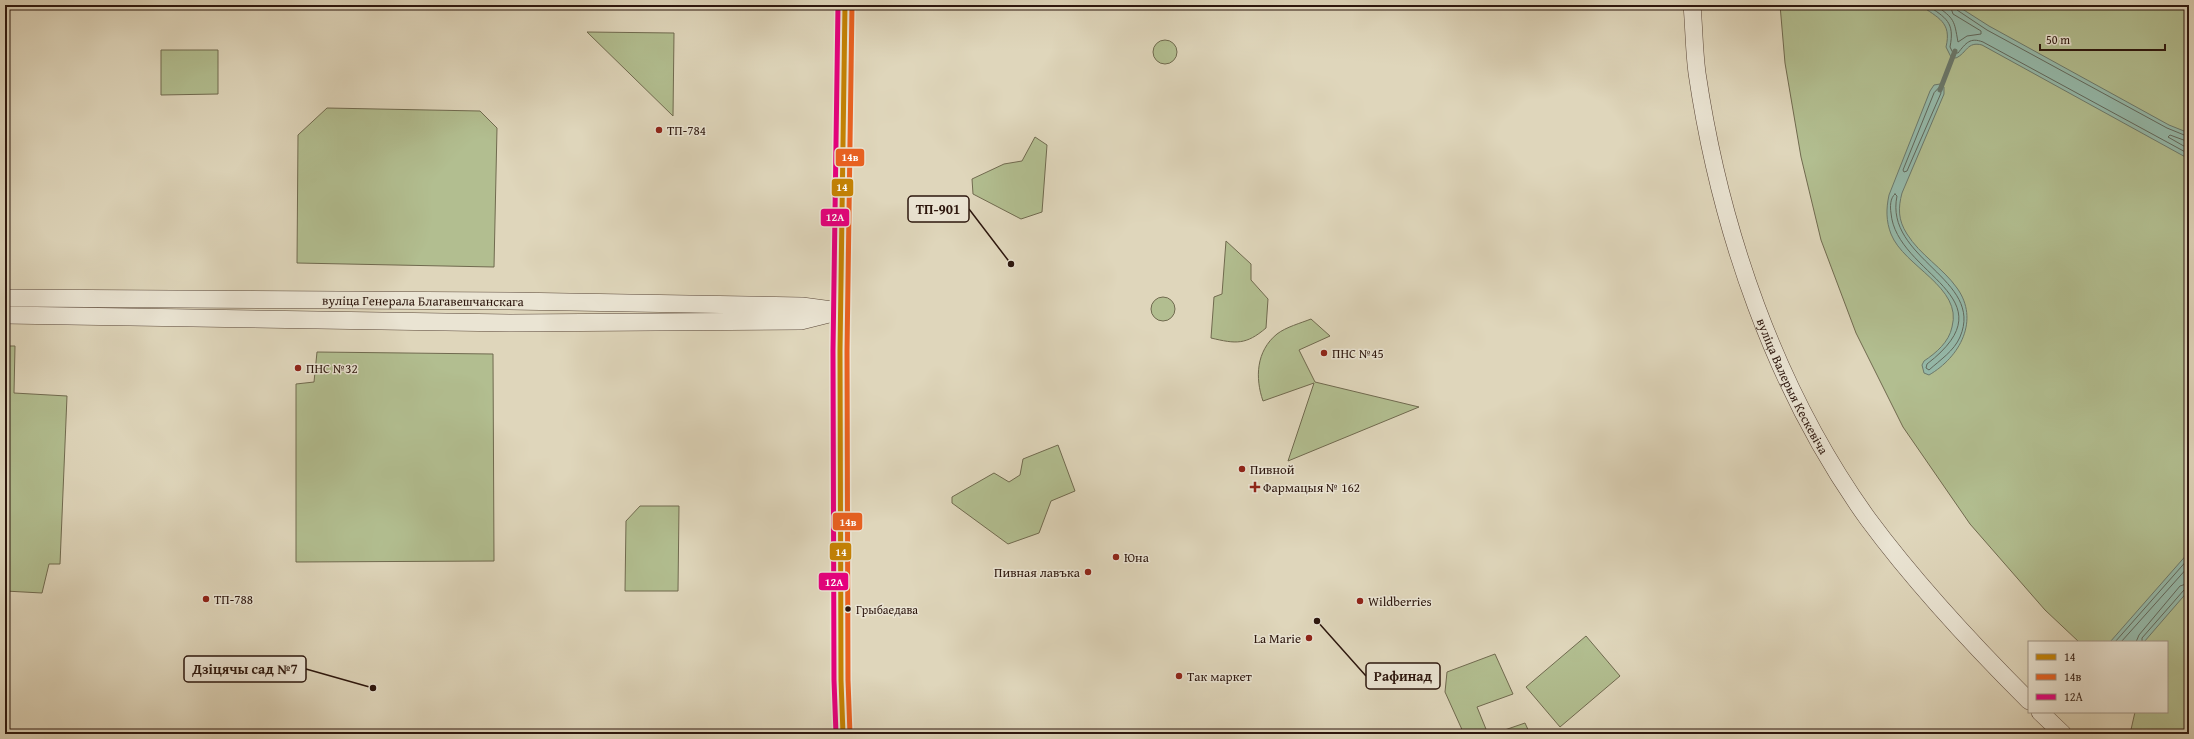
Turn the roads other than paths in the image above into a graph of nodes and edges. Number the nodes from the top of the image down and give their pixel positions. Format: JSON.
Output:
{"nodes":[{"id":1,"x":845,"y":5,"type":"edge"},
{"id":2,"x":1692,"y":5,"type":"edge"},
{"id":3,"x":5,"y":298,"type":"edge"},
{"id":4,"x":841,"y":311,"type":"junction"},
{"id":5,"x":5,"y":315,"type":"edge"},
{"id":6,"x":2028,"y":700,"type":"edge"},
{"id":7,"x":2041,"y":713,"type":"edge"},
{"id":8,"x":842,"y":734,"type":"edge"},
{"id":9,"x":2063,"y":734,"type":"edge"}],
"edges":[{"from":1,"to":4,"type":"street"},
{"from":2,"to":6,"type":"street","name":"вуліца Валерыя Кескевіча"},
{"from":3,"to":4,"type":"street","name":"вуліца Генерала Благавешчанскага"},
{"from":4,"to":5,"type":"street"},
{"from":4,"to":8,"type":"street"},
{"from":7,"to":9,"type":"street"}]}
